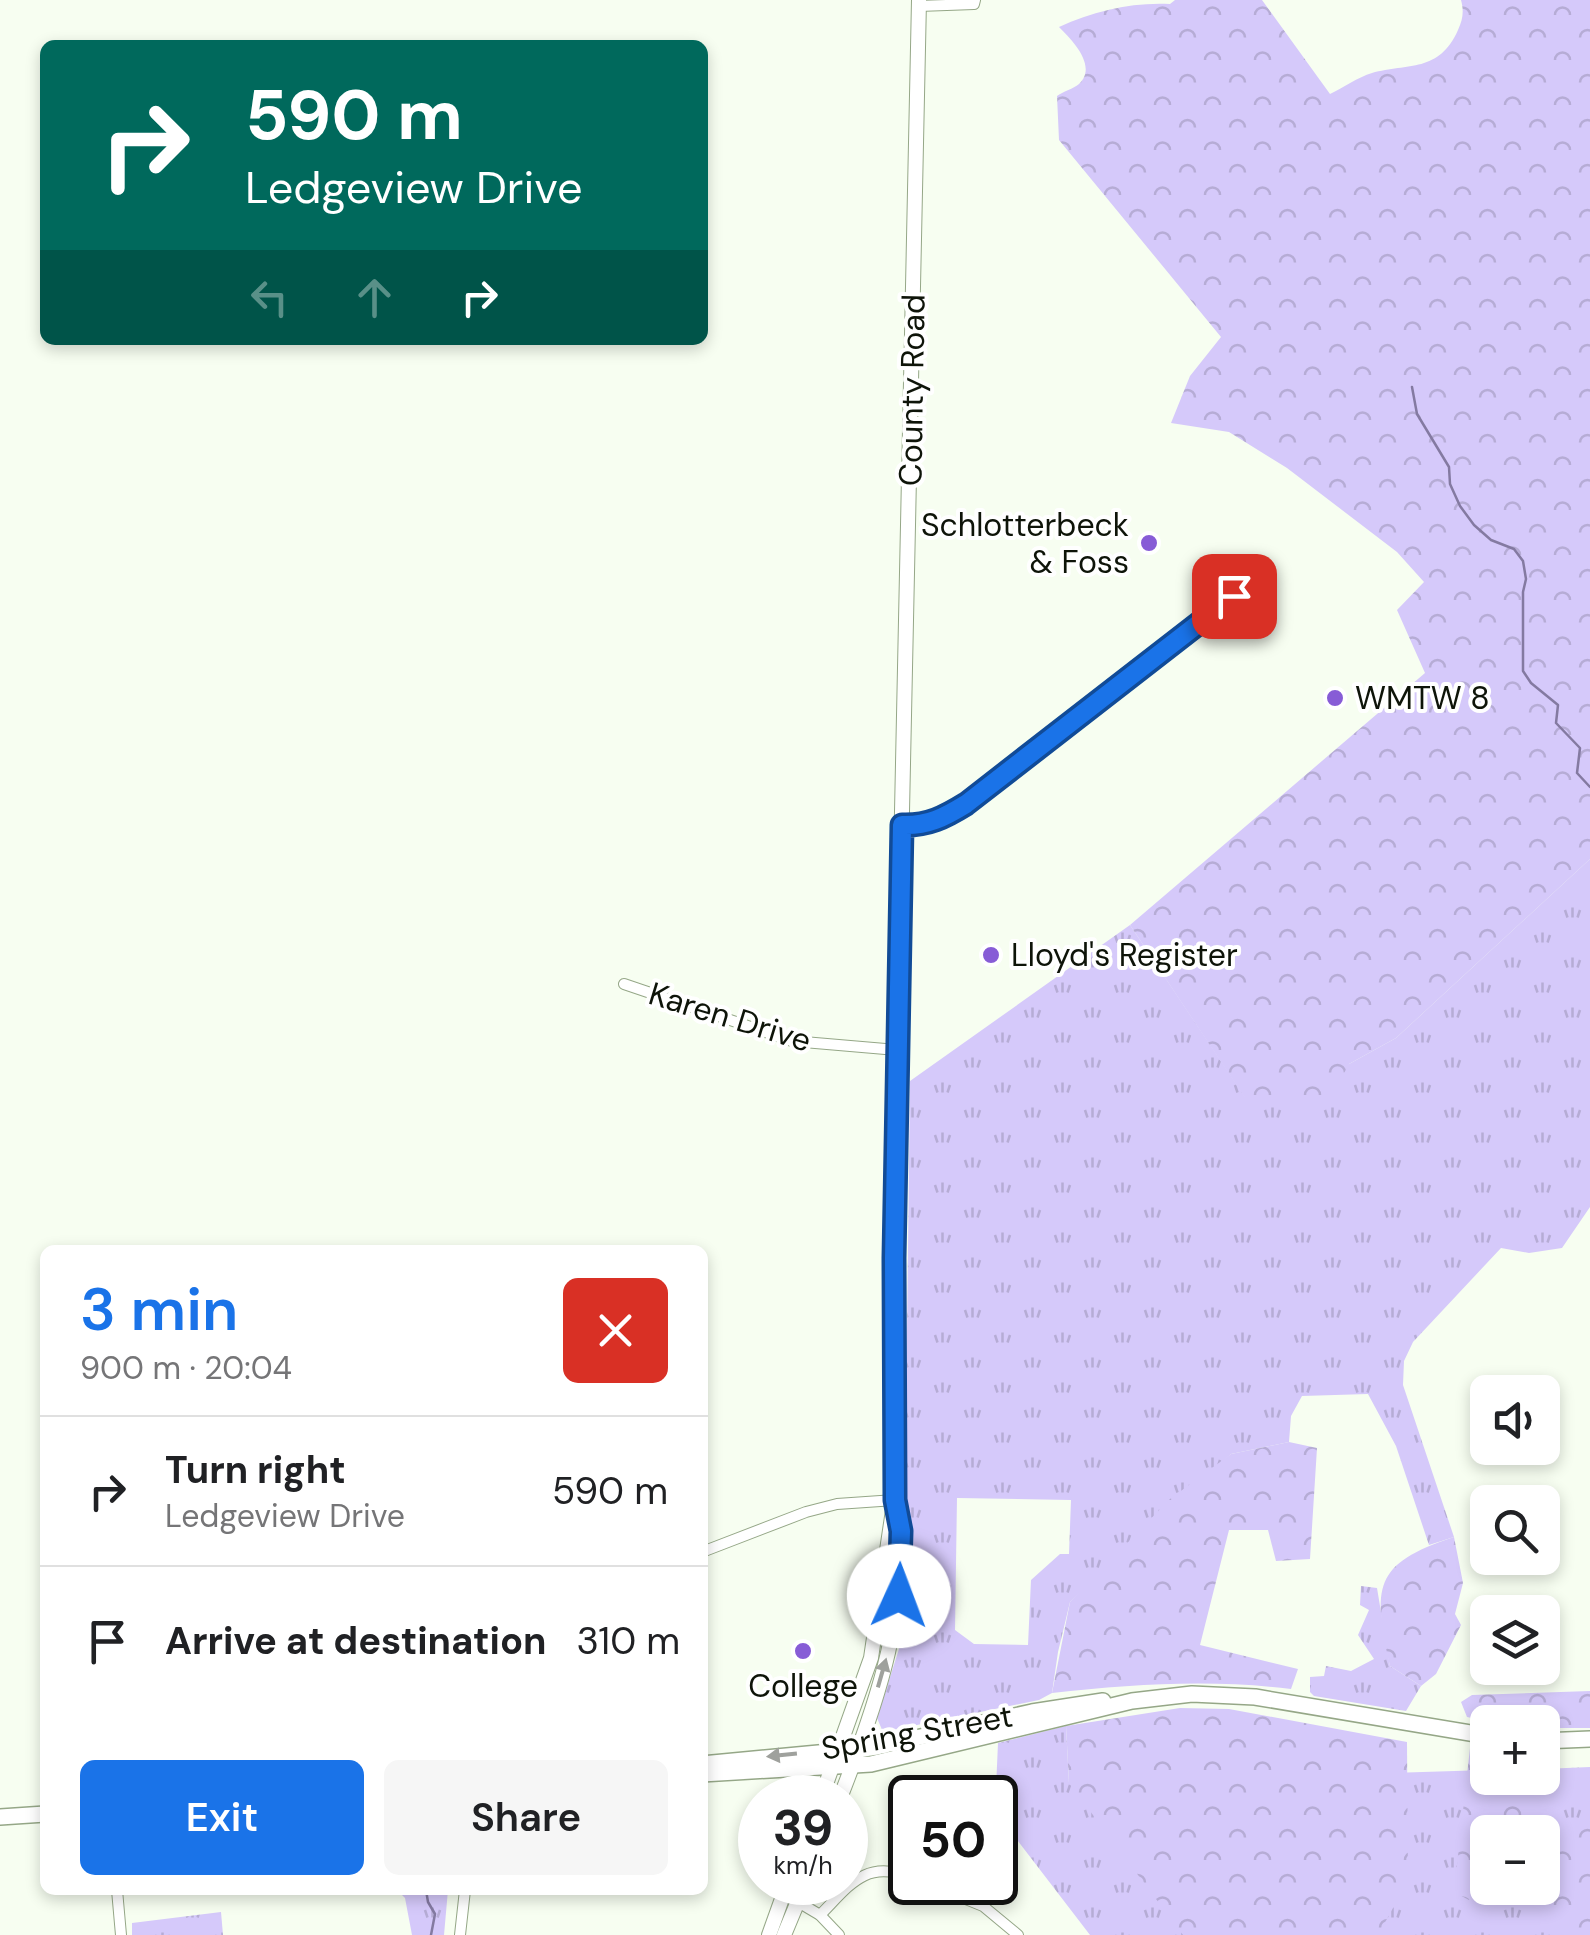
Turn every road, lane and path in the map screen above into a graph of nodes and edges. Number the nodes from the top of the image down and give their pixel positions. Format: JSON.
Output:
{"nodes":[{"id":1,"x":975,"y":0,"type":"edge"},
{"id":2,"x":919,"y":3,"type":"edge"},
{"id":3,"x":1234,"y":596,"type":"dead end"},
{"id":4,"x":902,"y":825,"type":"junction"},
{"id":5,"x":624,"y":984,"type":"dead end"},
{"id":6,"x":897,"y":1050,"type":"junction"},
{"id":7,"x":895,"y":1500,"type":"junction"},
{"id":8,"x":708,"y":1550,"type":"edge"},
{"id":9,"x":1132,"y":1701,"type":"junction"},
{"id":10,"x":1470,"y":1733,"type":"edge"},
{"id":11,"x":1590,"y":1739,"type":"edge"},
{"id":12,"x":1560,"y":1740,"type":"edge"},
{"id":13,"x":858,"y":1748,"type":"junction"},
{"id":14,"x":840,"y":1750,"type":"junction"},
{"id":15,"x":708,"y":1763,"type":"edge"},
{"id":16,"x":851,"y":1766,"type":"junction"},
{"id":17,"x":834,"y":1767,"type":"junction"},
{"id":18,"x":708,"y":1774,"type":"edge"},
{"id":19,"x":831,"y":1775,"type":"edge"},
{"id":20,"x":848,"y":1775,"type":"edge"},
{"id":21,"x":40,"y":1814,"type":"edge"},
{"id":22,"x":0,"y":1816,"type":"edge"},
{"id":23,"x":888,"y":1872,"type":"edge"},
{"id":24,"x":117,"y":1895,"type":"edge"},
{"id":25,"x":464,"y":1895,"type":"edge"},
{"id":26,"x":780,"y":1905,"type":"edge"},
{"id":27,"x":797,"y":1905,"type":"edge"},
{"id":28,"x":803,"y":1905,"type":"edge"},
{"id":29,"x":981,"y":1905,"type":"edge"},
{"id":30,"x":820,"y":1915,"type":"junction"},
{"id":31,"x":120,"y":1935,"type":"edge"},
{"id":32,"x":460,"y":1935,"type":"edge"},
{"id":33,"x":770,"y":1935,"type":"edge"},
{"id":34,"x":784,"y":1935,"type":"edge"},
{"id":35,"x":840,"y":1935,"type":"edge"},
{"id":36,"x":1018,"y":1935,"type":"edge"}],
"edges":[{"from":1,"to":2,"type":"street"},
{"from":2,"to":4,"type":"main road","name":"County Road"},
{"from":3,"to":4,"type":"street"},
{"from":4,"to":6,"type":"main road","name":"County Road"},
{"from":5,"to":6,"type":"street","name":"Karen Drive"},
{"from":6,"to":7,"type":"main road","name":"County Road"},
{"from":7,"to":8,"type":"street"},
{"from":13,"to":7,"type":"main road","name":"County Road","one_way":true},
{"from":7,"to":14,"type":"main road","name":"County Road"},
{"from":9,"to":10,"type":"main road","name":"Spring Street"},
{"from":9,"to":13,"type":"main road","name":"Spring Street"},
{"from":9,"to":16,"type":"main road","name":"Spring Street"},
{"from":11,"to":12,"type":"main road"},
{"from":13,"to":14,"type":"main road","name":"Spring Street"},
{"from":13,"to":16,"type":"main road","name":"County Road"},
{"from":14,"to":15,"type":"main road","name":"Spring Street","one_way":true},
{"from":14,"to":17,"type":"main road","name":"County Road"},
{"from":16,"to":17,"type":"main road","name":"Spring Street"},
{"from":16,"to":20,"type":"main road","name":"County Road"},
{"from":17,"to":18,"type":"main road","name":"Spring Street"},
{"from":17,"to":19,"type":"main road","name":"County Road"},
{"from":21,"to":22,"type":"main road"},
{"from":23,"to":30,"type":"street"},
{"from":24,"to":31,"type":"street"},
{"from":25,"to":32,"type":"street"},
{"from":26,"to":33,"type":"main road"},
{"from":27,"to":34,"type":"main road"},
{"from":28,"to":30,"type":"street"},
{"from":29,"to":36,"type":"street"},
{"from":30,"to":35,"type":"street"}]}
